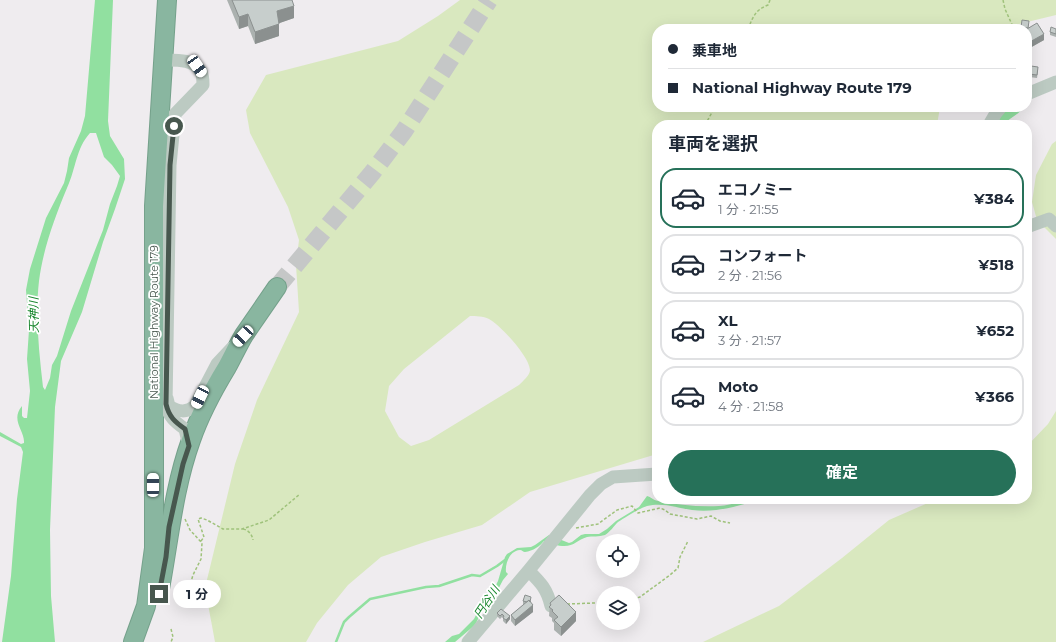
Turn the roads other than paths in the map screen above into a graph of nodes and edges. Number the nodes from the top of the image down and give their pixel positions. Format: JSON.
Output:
{"nodes":[{"id":1,"x":166,"y":0,"type":"edge"},
{"id":2,"x":164,"y":60,"type":"junction"},
{"id":3,"x":1056,"y":82,"type":"edge"},
{"id":4,"x":1032,"y":92,"type":"edge"},
{"id":5,"x":1032,"y":225,"type":"edge"},
{"id":6,"x":1056,"y":226,"type":"edge"},
{"id":7,"x":277,"y":288,"type":"tunnel mouth"},
{"id":8,"x":243,"y":336,"type":"junction"},
{"id":9,"x":166,"y":394,"type":"junction"},
{"id":10,"x":189,"y":446,"type":"junction"},
{"id":11,"x":652,"y":474,"type":"edge"},
{"id":12,"x":529,"y":571,"type":"junction"},
{"id":13,"x":550,"y":604,"type":"edge"},
{"id":14,"x":133,"y":642,"type":"edge"},
{"id":15,"x":144,"y":642,"type":"edge"},
{"id":16,"x":468,"y":642,"type":"edge"}],
"edges":[{"from":1,"to":2,"type":"highway","name":"National Highway Route 179"},
{"from":2,"to":9,"type":"street"},
{"from":2,"to":14,"type":"highway","name":"National Highway Route 179"},
{"from":3,"to":4,"type":"street"},
{"from":5,"to":6,"type":"street"},
{"from":7,"to":8,"type":"highway"},
{"from":8,"to":9,"type":"street"},
{"from":8,"to":10,"type":"highway"},
{"from":9,"to":10,"type":"street"},
{"from":10,"to":15,"type":"highway"},
{"from":11,"to":12,"type":"street"},
{"from":12,"to":13,"type":"street"},
{"from":12,"to":16,"type":"street"}]}
